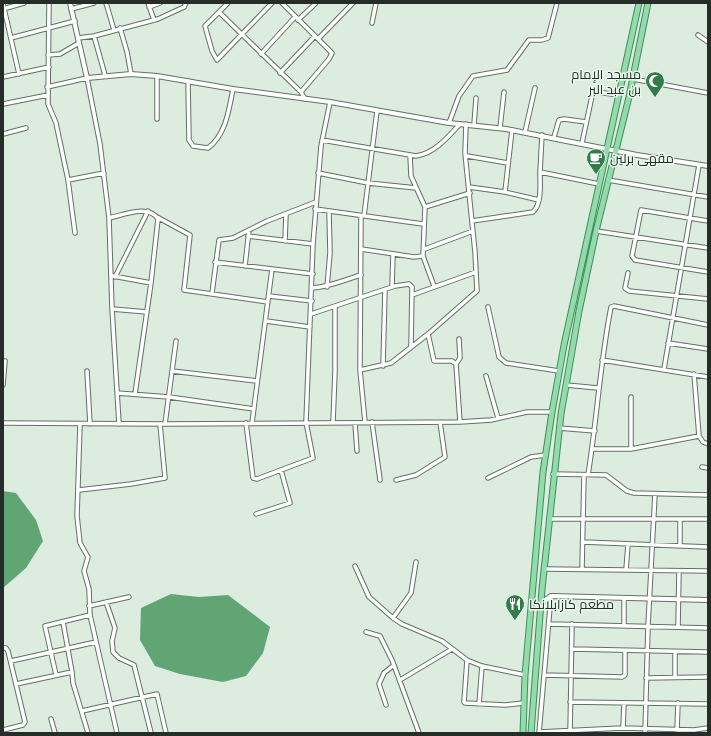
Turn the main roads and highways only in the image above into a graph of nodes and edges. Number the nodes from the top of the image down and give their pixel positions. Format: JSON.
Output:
{"nodes":[{"id":1,"x":639,"y":3,"type":"edge"},
{"id":2,"x":648,"y":3,"type":"edge"},
{"id":3,"x":522,"y":733,"type":"edge"},
{"id":4,"x":531,"y":733,"type":"edge"}],
"edges":[{"from":1,"to":3,"type":"main road"},
{"from":2,"to":4,"type":"main road"}]}
